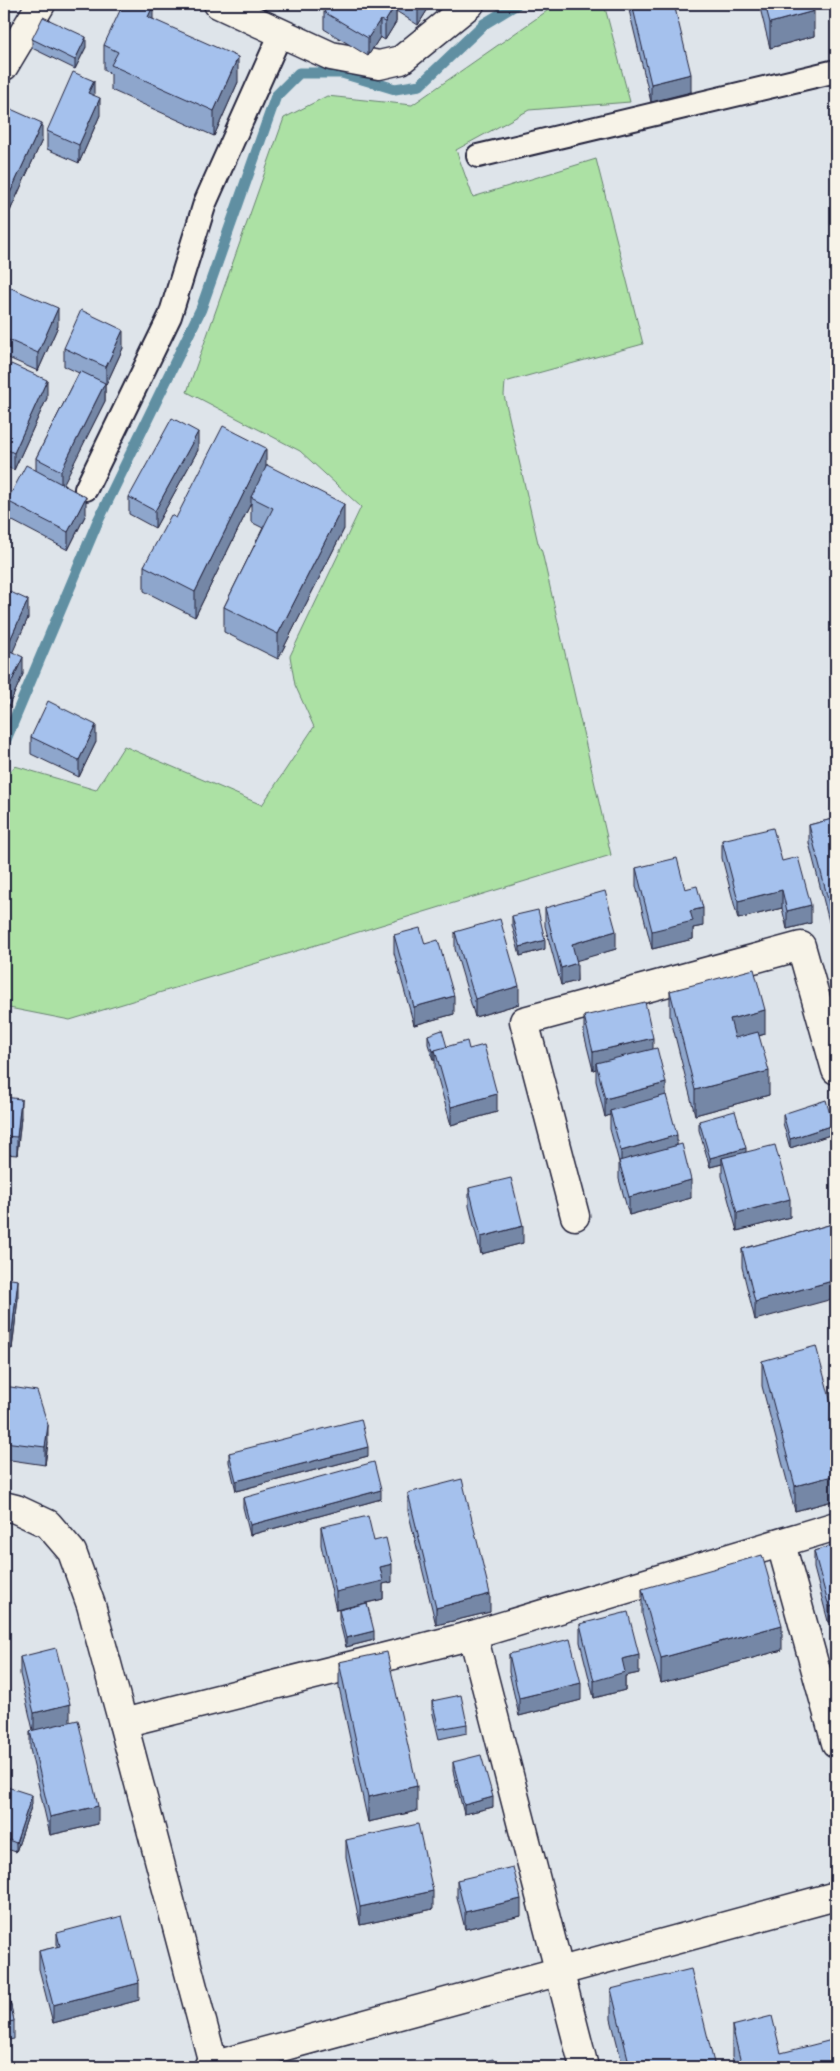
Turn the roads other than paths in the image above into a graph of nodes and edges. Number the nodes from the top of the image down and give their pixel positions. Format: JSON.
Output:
{"nodes":[{"id":1,"x":41,"y":4,"type":"edge"},
{"id":2,"x":218,"y":4,"type":"edge"},
{"id":3,"x":470,"y":4,"type":"edge"},
{"id":4,"x":282,"y":33,"type":"junction"},
{"id":5,"x":4,"y":66,"type":"edge"},
{"id":6,"x":836,"y":71,"type":"edge"},
{"id":7,"x":478,"y":156,"type":"dead end"},
{"id":8,"x":86,"y":489,"type":"dead end"},
{"id":9,"x":836,"y":1070,"type":"edge"},
{"id":10,"x":575,"y":1216,"type":"dead end"},
{"id":11,"x":4,"y":1506,"type":"edge"},
{"id":12,"x":836,"y":1526,"type":"edge"},
{"id":13,"x":781,"y":1544,"type":"junction"},
{"id":14,"x":473,"y":1634,"type":"junction"},
{"id":15,"x":123,"y":1723,"type":"junction"},
{"id":16,"x":836,"y":1743,"type":"edge"},
{"id":17,"x":836,"y":1896,"type":"edge"},
{"id":18,"x":558,"y":1973,"type":"junction"},
{"id":19,"x":212,"y":2067,"type":"edge"},
{"id":20,"x":584,"y":2067,"type":"edge"}],
"edges":[{"from":1,"to":5,"type":"street"},
{"from":2,"to":4,"type":"street"},
{"from":3,"to":4,"type":"street"},
{"from":4,"to":8,"type":"lane"},
{"from":6,"to":7,"type":"lane"},
{"from":9,"to":10,"type":"street"},
{"from":11,"to":15,"type":"street"},
{"from":12,"to":13,"type":"street"},
{"from":13,"to":14,"type":"street"},
{"from":13,"to":16,"type":"street"},
{"from":14,"to":15,"type":"street"},
{"from":14,"to":18,"type":"street"},
{"from":15,"to":19,"type":"street"},
{"from":17,"to":18,"type":"street"},
{"from":18,"to":19,"type":"street"},
{"from":18,"to":20,"type":"street"}]}
